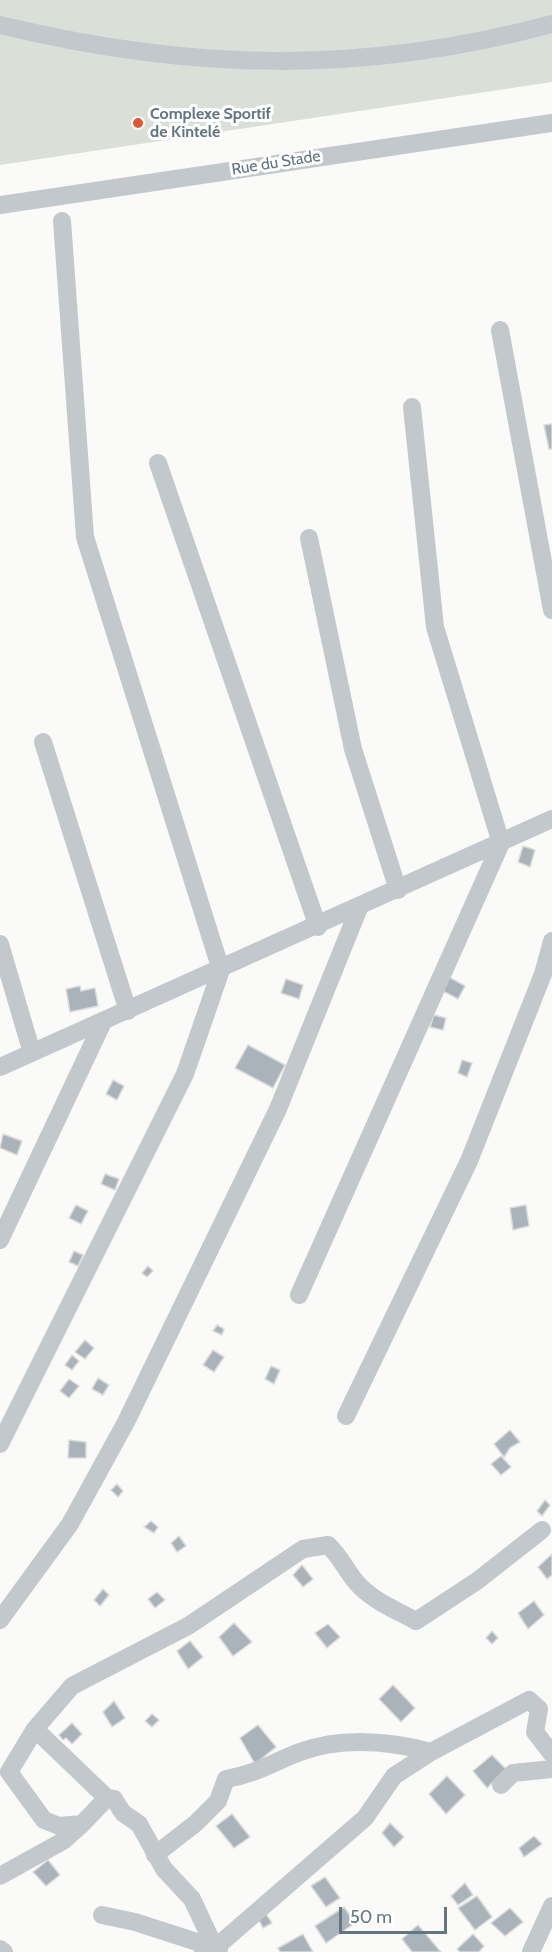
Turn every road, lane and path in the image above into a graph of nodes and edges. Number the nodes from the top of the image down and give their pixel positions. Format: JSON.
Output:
{"nodes":[{"id":1,"x":552,"y":24,"type":"edge"},
{"id":2,"x":0,"y":25,"type":"edge"},
{"id":3,"x":552,"y":123,"type":"edge"},
{"id":4,"x":0,"y":205,"type":"edge"},
{"id":5,"x":62,"y":221,"type":"dead end"},
{"id":6,"x":501,"y":330,"type":"dead end"},
{"id":7,"x":412,"y":407,"type":"dead end"},
{"id":8,"x":158,"y":463,"type":"dead end"},
{"id":9,"x":309,"y":538,"type":"dead end"},
{"id":10,"x":546,"y":541,"type":"edge"},
{"id":11,"x":552,"y":610,"type":"edge"},
{"id":12,"x":43,"y":742,"type":"dead end"},
{"id":13,"x":552,"y":819,"type":"edge"},
{"id":14,"x":501,"y":843,"type":"junction"},
{"id":15,"x":398,"y":890,"type":"junction"},
{"id":16,"x":359,"y":908,"type":"junction"},
{"id":17,"x":318,"y":927,"type":"junction"},
{"id":18,"x":552,"y":941,"type":"edge"},
{"id":19,"x":0,"y":944,"type":"edge"},
{"id":20,"x":220,"y":970,"type":"junction"},
{"id":21,"x":128,"y":1011,"type":"junction"},
{"id":22,"x":103,"y":1022,"type":"junction"},
{"id":23,"x":32,"y":1053,"type":"junction"},
{"id":24,"x":0,"y":1067,"type":"edge"},
{"id":25,"x":0,"y":1240,"type":"edge"},
{"id":26,"x":299,"y":1295,"type":"dead end"},
{"id":27,"x":346,"y":1416,"type":"dead end"},
{"id":28,"x":0,"y":1444,"type":"edge"},
{"id":29,"x":542,"y":1530,"type":"dead end"},
{"id":30,"x":0,"y":1620,"type":"edge"},
{"id":31,"x":35,"y":1730,"type":"junction"},
{"id":32,"x":431,"y":1752,"type":"junction"},
{"id":33,"x":552,"y":1754,"type":"edge"},
{"id":34,"x":552,"y":1769,"type":"edge"},
{"id":35,"x":501,"y":1785,"type":"dead end"},
{"id":36,"x":107,"y":1798,"type":"junction"},
{"id":37,"x":81,"y":1824,"type":"junction"},
{"id":38,"x":155,"y":1855,"type":"junction"},
{"id":39,"x":0,"y":1876,"type":"edge"},
{"id":40,"x":552,"y":1906,"type":"edge"},
{"id":41,"x":102,"y":1915,"type":"dead end"},
{"id":42,"x":0,"y":1949,"type":"edge"},
{"id":43,"x":215,"y":1951,"type":"edge"},
{"id":44,"x":4,"y":1952,"type":"edge"},
{"id":45,"x":531,"y":1952,"type":"edge"}],
"edges":[{"from":1,"to":2,"type":"street"},
{"from":3,"to":4,"type":"street","name":"Rue du Stade"},
{"from":5,"to":20,"type":"street"},
{"from":6,"to":10,"type":"street"},
{"from":7,"to":14,"type":"street"},
{"from":8,"to":17,"type":"street"},
{"from":9,"to":15,"type":"street"},
{"from":10,"to":11,"type":"street"},
{"from":12,"to":21,"type":"street"},
{"from":13,"to":14,"type":"street"},
{"from":14,"to":15,"type":"street"},
{"from":14,"to":26,"type":"street"},
{"from":15,"to":16,"type":"street"},
{"from":16,"to":17,"type":"street"},
{"from":16,"to":30,"type":"street"},
{"from":17,"to":20,"type":"street"},
{"from":18,"to":27,"type":"street"},
{"from":19,"to":23,"type":"street"},
{"from":20,"to":21,"type":"street"},
{"from":20,"to":28,"type":"street"},
{"from":21,"to":22,"type":"street"},
{"from":22,"to":23,"type":"street"},
{"from":22,"to":25,"type":"street"},
{"from":23,"to":24,"type":"street"},
{"from":29,"to":31,"type":"street"},
{"from":31,"to":36,"type":"street"},
{"from":31,"to":37,"type":"street"},
{"from":32,"to":33,"type":"street"},
{"from":32,"to":38,"type":"street"},
{"from":32,"to":43,"type":"street"},
{"from":34,"to":35,"type":"street"},
{"from":36,"to":37,"type":"street"},
{"from":36,"to":38,"type":"street"},
{"from":37,"to":39,"type":"street"},
{"from":38,"to":43,"type":"street"},
{"from":40,"to":45,"type":"street"},
{"from":41,"to":43,"type":"street"},
{"from":42,"to":44,"type":"street"}]}
